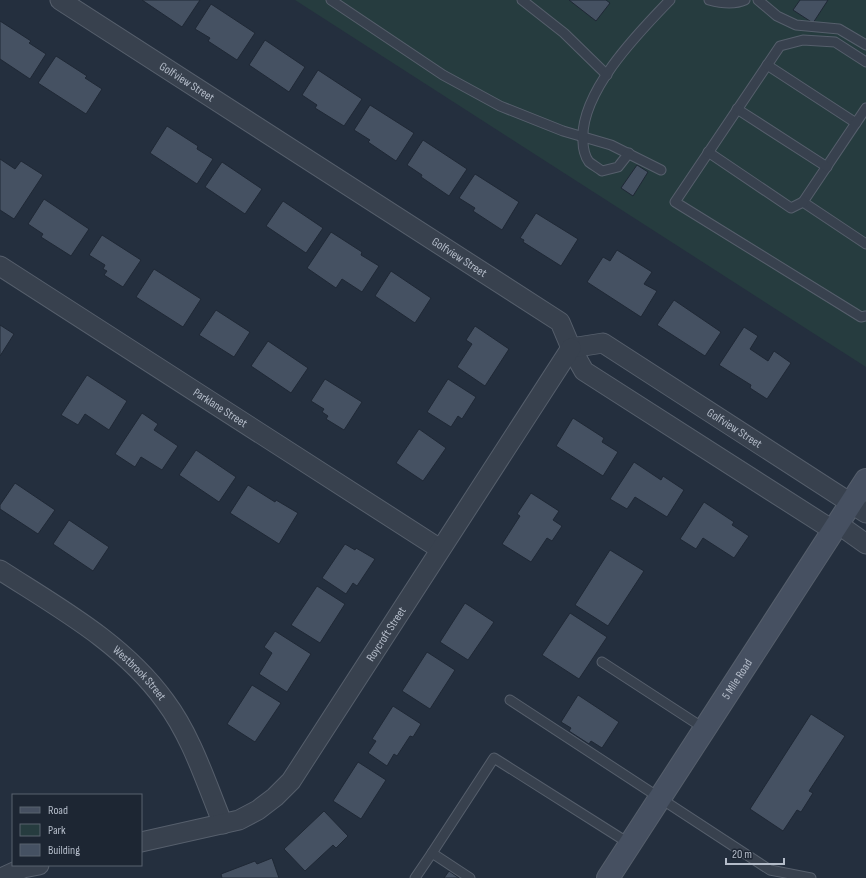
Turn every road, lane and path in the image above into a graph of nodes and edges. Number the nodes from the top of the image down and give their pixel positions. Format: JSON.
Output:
{"nodes":[{"id":1,"x":60,"y":0,"type":"edge"},
{"id":2,"x":331,"y":0,"type":"edge"},
{"id":3,"x":522,"y":0,"type":"edge"},
{"id":4,"x":670,"y":0,"type":"edge"},
{"id":5,"x":709,"y":0,"type":"edge"},
{"id":6,"x":745,"y":0,"type":"edge"},
{"id":7,"x":758,"y":0,"type":"edge"},
{"id":8,"x":866,"y":45,"type":"edge"},
{"id":9,"x":866,"y":62,"type":"edge"},
{"id":10,"x":767,"y":65,"type":"junction"},
{"id":11,"x":606,"y":75,"type":"junction"},
{"id":12,"x":866,"y":108,"type":"edge"},
{"id":13,"x":737,"y":109,"type":"junction"},
{"id":14,"x":856,"y":123,"type":"junction"},
{"id":15,"x":583,"y":137,"type":"junction"},
{"id":16,"x":708,"y":152,"type":"junction"},
{"id":17,"x":629,"y":154,"type":"junction"},
{"id":18,"x":827,"y":167,"type":"junction"},
{"id":19,"x":661,"y":170,"type":"dead end"},
{"id":20,"x":803,"y":202,"type":"junction"},
{"id":21,"x":866,"y":244,"type":"edge"},
{"id":22,"x":0,"y":266,"type":"edge"},
{"id":23,"x":866,"y":316,"type":"edge"},
{"id":24,"x":571,"y":348,"type":"junction"},
{"id":25,"x":866,"y":480,"type":"edge"},
{"id":26,"x":858,"y":508,"type":"edge"},
{"id":27,"x":836,"y":528,"type":"junction"},
{"id":28,"x":866,"y":544,"type":"edge"},
{"id":29,"x":440,"y":548,"type":"junction"},
{"id":30,"x":0,"y":570,"type":"edge"},
{"id":31,"x":602,"y":662,"type":"dead end"},
{"id":32,"x":510,"y":700,"type":"dead end"},
{"id":33,"x":705,"y":729,"type":"junction"},
{"id":34,"x":660,"y":797,"type":"junction"},
{"id":35,"x":223,"y":824,"type":"junction"},
{"id":36,"x":142,"y":842,"type":"edge"},
{"id":37,"x":630,"y":844,"type":"junction"},
{"id":38,"x":432,"y":853,"type":"junction"},
{"id":39,"x":34,"y":866,"type":"edge"},
{"id":40,"x":2,"y":878,"type":"edge"},
{"id":41,"x":415,"y":878,"type":"edge"},
{"id":42,"x":470,"y":878,"type":"edge"},
{"id":43,"x":608,"y":878,"type":"edge"},
{"id":44,"x":810,"y":878,"type":"edge"}],
"edges":[{"from":1,"to":24,"type":"street","name":"Golfview Street"},
{"from":2,"to":15,"type":"lane"},
{"from":3,"to":11,"type":"lane"},
{"from":4,"to":11,"type":"lane"},
{"from":5,"to":6,"type":"lane"},
{"from":7,"to":8,"type":"lane"},
{"from":9,"to":10,"type":"lane"},
{"from":10,"to":13,"type":"lane"},
{"from":10,"to":14,"type":"lane"},
{"from":11,"to":15,"type":"lane"},
{"from":12,"to":14,"type":"lane"},
{"from":13,"to":16,"type":"lane"},
{"from":13,"to":18,"type":"lane"},
{"from":14,"to":18,"type":"lane"},
{"from":15,"to":17,"type":"lane"},
{"from":15,"to":17,"type":"lane"},
{"from":16,"to":20,"type":"lane"},
{"from":16,"to":23,"type":"lane"},
{"from":17,"to":19,"type":"lane"},
{"from":18,"to":20,"type":"lane"},
{"from":20,"to":21,"type":"lane"},
{"from":22,"to":29,"type":"street","name":"Parklane Street"},
{"from":24,"to":26,"type":"street","name":"Golfview Street"},
{"from":24,"to":27,"type":"street"},
{"from":24,"to":29,"type":"street","name":"Roycroft Street"},
{"from":25,"to":26,"type":"main road","name":"5 Mile Road"},
{"from":26,"to":27,"type":"main road","name":"5 Mile Road"},
{"from":27,"to":28,"type":"street"},
{"from":27,"to":33,"type":"main road","name":"5 Mile Road"},
{"from":29,"to":35,"type":"street","name":"Roycroft Street"},
{"from":30,"to":35,"type":"street","name":"Westbrook Street"},
{"from":31,"to":33,"type":"lane"},
{"from":32,"to":34,"type":"lane"},
{"from":33,"to":34,"type":"main road","name":"5 Mile Road"},
{"from":34,"to":37,"type":"main road","name":"5 Mile Road"},
{"from":34,"to":44,"type":"lane"},
{"from":35,"to":36,"type":"street","name":"Roycroft Street"},
{"from":37,"to":38,"type":"lane"},
{"from":37,"to":43,"type":"main road","name":"5 Mile Road"},
{"from":38,"to":41,"type":"lane"},
{"from":38,"to":42,"type":"lane"},
{"from":39,"to":40,"type":"street"}]}
